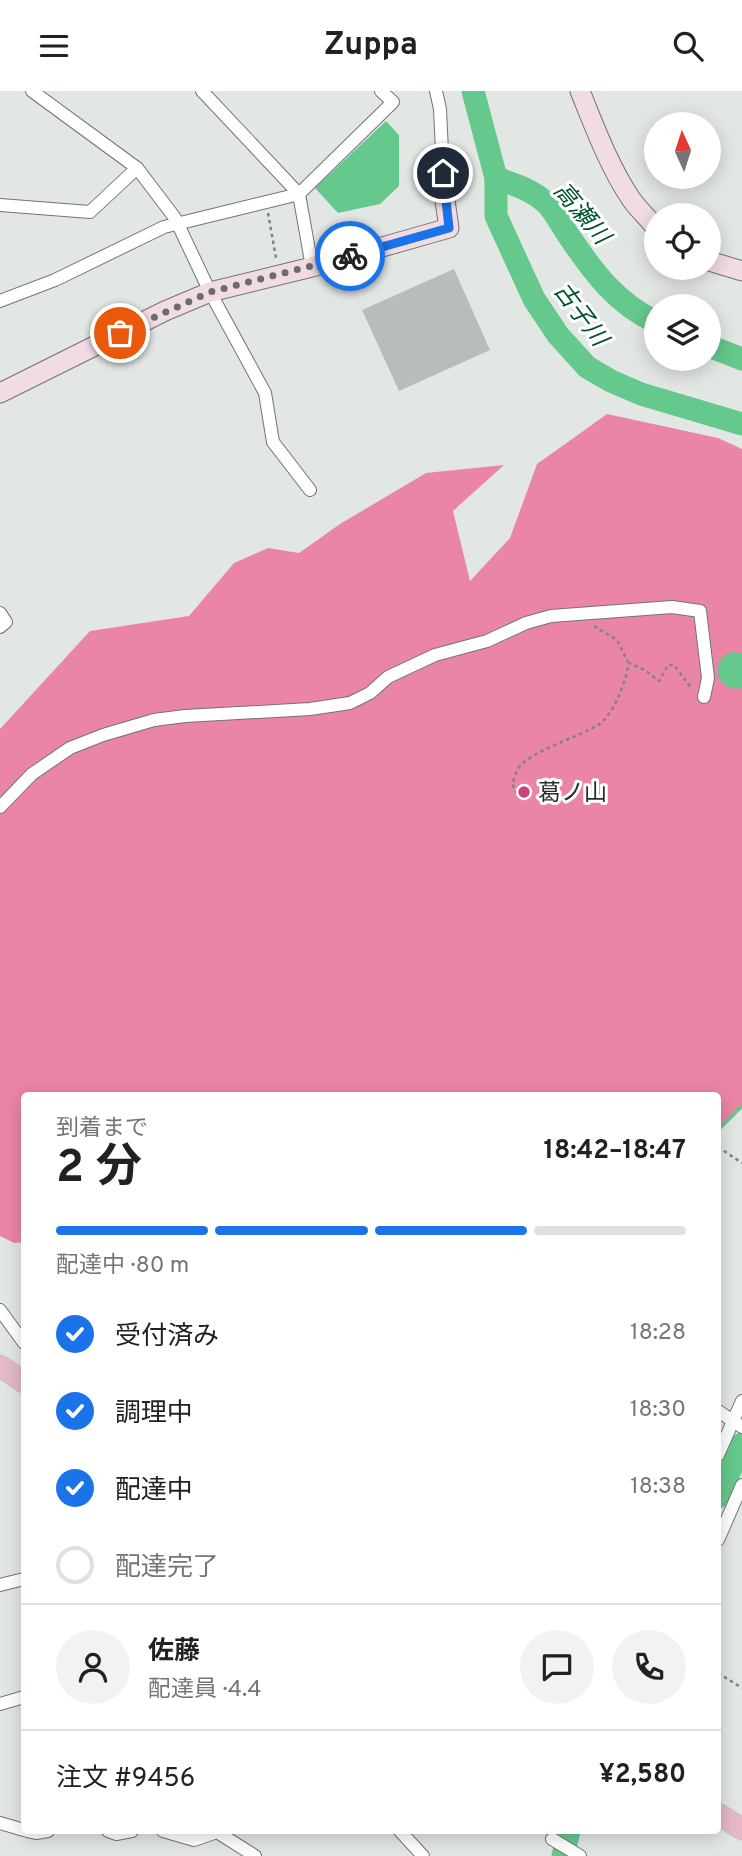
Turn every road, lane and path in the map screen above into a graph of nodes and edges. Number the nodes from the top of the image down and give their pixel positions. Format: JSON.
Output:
{"nodes":[{"id":1,"x":32,"y":91,"type":"edge"},
{"id":2,"x":202,"y":91,"type":"edge"},
{"id":3,"x":382,"y":91,"type":"edge"},
{"id":4,"x":436,"y":91,"type":"edge"},
{"id":5,"x":580,"y":91,"type":"edge"},
{"id":6,"x":137,"y":168,"type":"junction"},
{"id":7,"x":299,"y":194,"type":"junction"},
{"id":8,"x":444,"y":194,"type":"joint"},
{"id":9,"x":267,"y":203,"type":"junction"},
{"id":10,"x":0,"y":205,"type":"edge"},
{"id":11,"x":644,"y":214,"type":"edge"},
{"id":12,"x":178,"y":224,"type":"junction"},
{"id":13,"x":721,"y":265,"type":"edge"},
{"id":14,"x":312,"y":267,"type":"junction"},
{"id":15,"x":742,"y":271,"type":"edge"},
{"id":16,"x":278,"y":275,"type":"junction"},
{"id":17,"x":210,"y":292,"type":"junction"},
{"id":18,"x":0,"y":301,"type":"edge"},
{"id":19,"x":0,"y":392,"type":"edge"},
{"id":20,"x":310,"y":491,"type":"dead end"},
{"id":21,"x":0,"y":613,"type":"edge"},
{"id":22,"x":589,"y":624,"type":"dead end"},
{"id":23,"x":0,"y":627,"type":"edge"},
{"id":24,"x":629,"y":663,"type":"junction"},
{"id":25,"x":704,"y":697,"type":"joint"},
{"id":26,"x":517,"y":795,"type":"dead end"},
{"id":27,"x":0,"y":807,"type":"edge"},
{"id":28,"x":721,"y":1149,"type":"edge"},
{"id":29,"x":742,"y":1163,"type":"edge"},
{"id":30,"x":0,"y":1310,"type":"edge"},
{"id":31,"x":21,"y":1339,"type":"edge"},
{"id":32,"x":0,"y":1366,"type":"edge"},
{"id":33,"x":21,"y":1380,"type":"edge"},
{"id":34,"x":742,"y":1401,"type":"edge"},
{"id":35,"x":721,"y":1414,"type":"edge"},
{"id":36,"x":737,"y":1424,"type":"edge"},
{"id":37,"x":721,"y":1450,"type":"edge"},
{"id":38,"x":742,"y":1485,"type":"edge"},
{"id":39,"x":721,"y":1533,"type":"edge"},
{"id":40,"x":21,"y":1580,"type":"edge"},
{"id":41,"x":0,"y":1585,"type":"edge"},
{"id":42,"x":721,"y":1675,"type":"edge"},
{"id":43,"x":742,"y":1688,"type":"edge"},
{"id":44,"x":21,"y":1698,"type":"edge"},
{"id":45,"x":0,"y":1704,"type":"edge"},
{"id":46,"x":721,"y":1816,"type":"edge"},
{"id":47,"x":0,"y":1823,"type":"edge"},
{"id":48,"x":21,"y":1829,"type":"edge"},
{"id":49,"x":742,"y":1829,"type":"edge"},
{"id":50,"x":173,"y":1834,"type":"edge"},
{"id":51,"x":211,"y":1834,"type":"edge"},
{"id":52,"x":220,"y":1834,"type":"edge"},
{"id":53,"x":404,"y":1834,"type":"edge"},
{"id":54,"x":552,"y":1839,"type":"dead end"},
{"id":55,"x":255,"y":1856,"type":"edge"},
{"id":56,"x":423,"y":1856,"type":"edge"},
{"id":57,"x":580,"y":1856,"type":"edge"}],
"edges":[{"from":1,"to":6,"type":"street"},
{"from":2,"to":7,"type":"street"},
{"from":3,"to":7,"type":"street"},
{"from":4,"to":8,"type":"street"},
{"from":5,"to":11,"type":"street"},
{"from":6,"to":10,"type":"street"},
{"from":6,"to":12,"type":"street"},
{"from":7,"to":9,"type":"street"},
{"from":7,"to":14,"type":"street"},
{"from":8,"to":14,"type":"street"},
{"from":9,"to":12,"type":"street"},
{"from":9,"to":16,"type":"path"},
{"from":12,"to":17,"type":"street"},
{"from":12,"to":18,"type":"street"},
{"from":13,"to":15,"type":"street"},
{"from":14,"to":16,"type":"street"},
{"from":16,"to":17,"type":"street"},
{"from":17,"to":19,"type":"street"},
{"from":17,"to":20,"type":"street"},
{"from":21,"to":23,"type":"street"},
{"from":22,"to":24,"type":"path"},
{"from":24,"to":25,"type":"path"},
{"from":24,"to":26,"type":"path"},
{"from":25,"to":27,"type":"street"},
{"from":28,"to":29,"type":"path"},
{"from":30,"to":31,"type":"street"},
{"from":32,"to":33,"type":"main road"},
{"from":34,"to":36,"type":"street"},
{"from":35,"to":36,"type":"street"},
{"from":36,"to":37,"type":"street"},
{"from":38,"to":39,"type":"street"},
{"from":40,"to":41,"type":"street"},
{"from":42,"to":43,"type":"path"},
{"from":44,"to":45,"type":"street"},
{"from":46,"to":49,"type":"main road"},
{"from":47,"to":48,"type":"street"},
{"from":50,"to":51,"type":"street"},
{"from":52,"to":55,"type":"street"},
{"from":53,"to":56,"type":"street"},
{"from":54,"to":57,"type":"street"}]}
